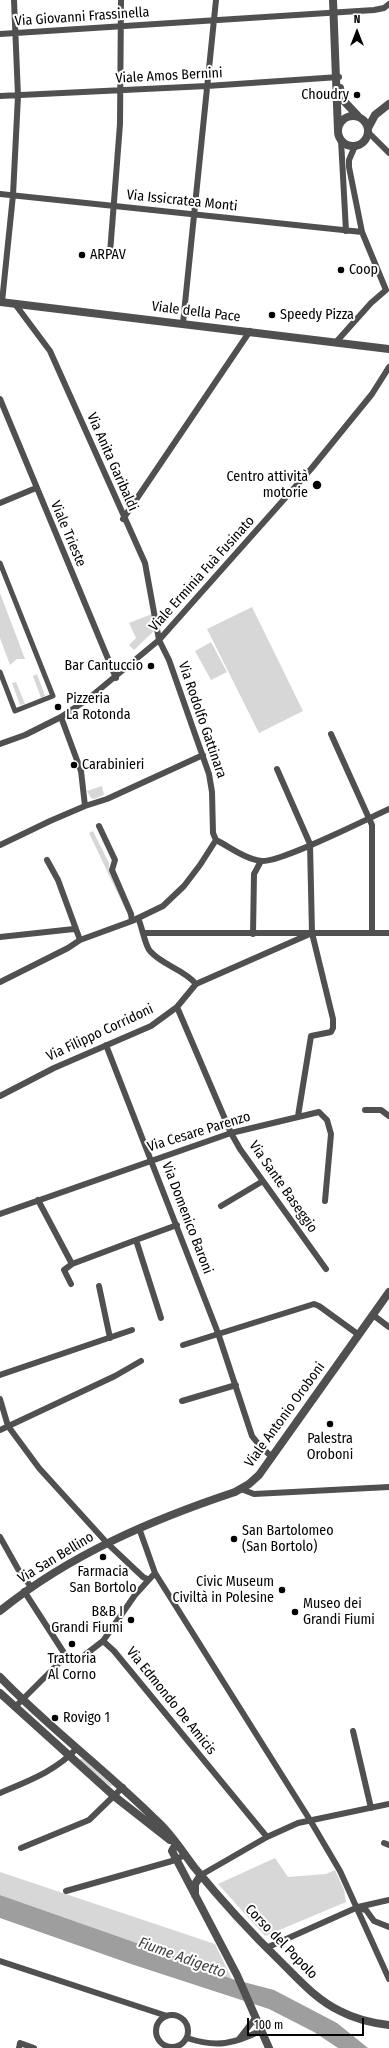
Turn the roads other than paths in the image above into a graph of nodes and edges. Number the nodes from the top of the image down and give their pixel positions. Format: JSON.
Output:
{"nodes":[{"id":1,"x":14,"y":0,"type":"edge"},
{"id":2,"x":121,"y":0,"type":"edge"},
{"id":3,"x":216,"y":0,"type":"edge"},
{"id":4,"x":333,"y":0,"type":"edge"},
{"id":5,"x":389,"y":4,"type":"edge"},
{"id":6,"x":334,"y":11,"type":"junction"},
{"id":7,"x":213,"y":20,"type":"junction"},
{"id":8,"x":122,"y":26,"type":"junction"},
{"id":9,"x":16,"y":33,"type":"junction"},
{"id":10,"x":0,"y":34,"type":"edge"},
{"id":11,"x":337,"y":77,"type":"junction"},
{"id":12,"x":207,"y":86,"type":"junction"},
{"id":13,"x":121,"y":90,"type":"junction"},
{"id":14,"x":0,"y":96,"type":"edge"},
{"id":15,"x":18,"y":96,"type":"junction"},
{"id":16,"x":389,"y":104,"type":"edge"},
{"id":17,"x":375,"y":115,"type":"junction"},
{"id":18,"x":360,"y":117,"type":"junction"},
{"id":19,"x":368,"y":130,"type":"junction"},
{"id":20,"x":339,"y":136,"type":"junction"},
{"id":21,"x":355,"y":146,"type":"junction"},
{"id":22,"x":389,"y":153,"type":"edge"},
{"id":23,"x":0,"y":194,"type":"edge"},
{"id":24,"x":13,"y":195,"type":"junction"},
{"id":25,"x":114,"y":206,"type":"junction"},
{"id":26,"x":194,"y":215,"type":"junction"},
{"id":27,"x":346,"y":231,"type":"junction"},
{"id":28,"x":362,"y":232,"type":"junction"},
{"id":29,"x":110,"y":253,"type":"dead end"},
{"id":30,"x":1,"y":302,"type":"edge"},
{"id":31,"x":15,"y":304,"type":"junction"},
{"id":32,"x":183,"y":323,"type":"junction"},
{"id":33,"x":250,"y":331,"type":"junction"},
{"id":34,"x":337,"y":341,"type":"junction"},
{"id":35,"x":389,"y":349,"type":"edge"},
{"id":36,"x":389,"y":367,"type":"edge"},
{"id":37,"x":0,"y":399,"type":"edge"},
{"id":38,"x":36,"y":488,"type":"junction"},
{"id":39,"x":0,"y":503,"type":"edge"},
{"id":40,"x":123,"y":519,"type":"junction"},
{"id":41,"x":0,"y":563,"type":"edge"},
{"id":42,"x":159,"y":640,"type":"junction"},
{"id":43,"x":37,"y":663,"type":"dead end"},
{"id":44,"x":2,"y":674,"type":"edge"},
{"id":45,"x":116,"y":678,"type":"junction"},
{"id":46,"x":49,"y":697,"type":"dead end"},
{"id":47,"x":16,"y":710,"type":"dead end"},
{"id":48,"x":61,"y":717,"type":"junction"},
{"id":49,"x":331,"y":734,"type":"dead end"},
{"id":50,"x":0,"y":744,"type":"edge"},
{"id":51,"x":203,"y":755,"type":"junction"},
{"id":52,"x":277,"y":769,"type":"dead end"},
{"id":53,"x":85,"y":806,"type":"junction"},
{"id":54,"x":389,"y":809,"type":"edge"},
{"id":55,"x":369,"y":818,"type":"junction"},
{"id":56,"x":99,"y":826,"type":"dead end"},
{"id":57,"x":216,"y":840,"type":"junction"},
{"id":58,"x":310,"y":844,"type":"junction"},
{"id":59,"x":0,"y":845,"type":"edge"},
{"id":60,"x":47,"y":860,"type":"dead end"},
{"id":61,"x":261,"y":861,"type":"junction"},
{"id":62,"x":135,"y":920,"type":"junction"},
{"id":63,"x":74,"y":929,"type":"junction"},
{"id":64,"x":144,"y":933,"type":"junction"},
{"id":65,"x":312,"y":933,"type":"junction"},
{"id":66,"x":372,"y":933,"type":"junction"},
{"id":67,"x":389,"y":933,"type":"edge"},
{"id":68,"x":253,"y":934,"type":"junction"},
{"id":69,"x":0,"y":937,"type":"edge"},
{"id":70,"x":80,"y":940,"type":"junction"},
{"id":71,"x":0,"y":982,"type":"edge"},
{"id":72,"x":196,"y":984,"type":"junction"},
{"id":73,"x":177,"y":1007,"type":"junction"},
{"id":74,"x":106,"y":1045,"type":"junction"},
{"id":75,"x":0,"y":1096,"type":"edge"},
{"id":76,"x":365,"y":1110,"type":"dead end"},
{"id":77,"x":298,"y":1116,"type":"junction"},
{"id":78,"x":389,"y":1116,"type":"edge"},
{"id":79,"x":231,"y":1133,"type":"junction"},
{"id":80,"x":151,"y":1160,"type":"junction"},
{"id":81,"x":263,"y":1181,"type":"junction"},
{"id":82,"x":38,"y":1200,"type":"junction"},
{"id":83,"x":325,"y":1201,"type":"dead end"},
{"id":84,"x":221,"y":1206,"type":"dead end"},
{"id":85,"x":0,"y":1214,"type":"edge"},
{"id":86,"x":177,"y":1225,"type":"junction"},
{"id":87,"x":136,"y":1240,"type":"junction"},
{"id":88,"x":72,"y":1264,"type":"junction"},
{"id":89,"x":326,"y":1269,"type":"dead end"},
{"id":90,"x":71,"y":1284,"type":"dead end"},
{"id":91,"x":99,"y":1286,"type":"dead end"},
{"id":92,"x":389,"y":1292,"type":"edge"},
{"id":93,"x":373,"y":1315,"type":"junction"},
{"id":94,"x":161,"y":1318,"type":"dead end"},
{"id":95,"x":389,"y":1327,"type":"edge"},
{"id":96,"x":132,"y":1330,"type":"dead end"},
{"id":97,"x":218,"y":1333,"type":"junction"},
{"id":98,"x":359,"y":1335,"type":"junction"},
{"id":99,"x":110,"y":1338,"type":"junction"},
{"id":100,"x":183,"y":1345,"type":"dead end"},
{"id":101,"x":141,"y":1361,"type":"dead end"},
{"id":102,"x":0,"y":1375,"type":"edge"},
{"id":103,"x":236,"y":1385,"type":"junction"},
{"id":104,"x":0,"y":1399,"type":"edge"},
{"id":105,"x":182,"y":1400,"type":"dead end"},
{"id":106,"x":8,"y":1426,"type":"junction"},
{"id":107,"x":0,"y":1430,"type":"edge"},
{"id":108,"x":272,"y":1457,"type":"junction"},
{"id":109,"x":389,"y":1487,"type":"edge"},
{"id":110,"x":241,"y":1489,"type":"junction"},
{"id":111,"x":139,"y":1528,"type":"junction"},
{"id":112,"x":0,"y":1536,"type":"edge"},
{"id":113,"x":106,"y":1543,"type":"junction"},
{"id":114,"x":154,"y":1573,"type":"junction"},
{"id":115,"x":147,"y":1579,"type":"junction"},
{"id":116,"x":28,"y":1589,"type":"junction"},
{"id":117,"x":0,"y":1611,"type":"edge"},
{"id":118,"x":102,"y":1641,"type":"junction"},
{"id":119,"x":66,"y":1656,"type":"junction"},
{"id":120,"x":0,"y":1677,"type":"edge"},
{"id":121,"x":0,"y":1693,"type":"edge"},
{"id":122,"x":21,"y":1699,"type":"junction"},
{"id":123,"x":15,"y":1707,"type":"junction"},
{"id":124,"x":353,"y":1730,"type":"dead end"},
{"id":125,"x":77,"y":1748,"type":"junction"},
{"id":126,"x":70,"y":1756,"type":"junction"},
{"id":127,"x":123,"y":1787,"type":"junction"},
{"id":128,"x":0,"y":1793,"type":"edge"},
{"id":129,"x":114,"y":1796,"type":"junction"},
{"id":130,"x":389,"y":1804,"type":"edge"},
{"id":131,"x":371,"y":1808,"type":"junction"},
{"id":132,"x":310,"y":1820,"type":"junction"},
{"id":133,"x":267,"y":1837,"type":"junction"},
{"id":134,"x":176,"y":1844,"type":"junction"},
{"id":135,"x":21,"y":1848,"type":"dead end"},
{"id":136,"x":185,"y":1855,"type":"junction"},
{"id":137,"x":177,"y":1859,"type":"junction"},
{"id":138,"x":202,"y":1876,"type":"junction"},
{"id":139,"x":66,"y":1891,"type":"dead end"},
{"id":140,"x":195,"y":1896,"type":"junction"},
{"id":141,"x":389,"y":1900,"type":"edge"},
{"id":142,"x":358,"y":1907,"type":"junction"},
{"id":143,"x":374,"y":1921,"type":"junction"},
{"id":144,"x":389,"y":1927,"type":"edge"},
{"id":145,"x":368,"y":1931,"type":"junction"},
{"id":146,"x":266,"y":1948,"type":"junction"},
{"id":147,"x":0,"y":1961,"type":"edge"},
{"id":148,"x":389,"y":1979,"type":"edge"},
{"id":149,"x":167,"y":2016,"type":"junction"},
{"id":150,"x":256,"y":2017,"type":"junction"},
{"id":151,"x":389,"y":2026,"type":"edge"},
{"id":152,"x":262,"y":2030,"type":"junction"},
{"id":153,"x":186,"y":2038,"type":"junction"},
{"id":154,"x":238,"y":2041,"type":"junction"},
{"id":155,"x":19,"y":2048,"type":"edge"},
{"id":156,"x":34,"y":2048,"type":"edge"},
{"id":157,"x":270,"y":2048,"type":"edge"}],
"edges":[{"from":1,"to":9,"type":"street"},
{"from":2,"to":8,"type":"street"},
{"from":3,"to":7,"type":"street"},
{"from":4,"to":6,"type":"street"},
{"from":5,"to":6,"type":"street","name":"Via Giovanni Frassinella"},
{"from":6,"to":7,"type":"street","name":"Via Giovanni Frassinella"},
{"from":6,"to":11,"type":"street"},
{"from":7,"to":8,"type":"street","name":"Via Giovanni Frassinella"},
{"from":7,"to":12,"type":"street"},
{"from":8,"to":9,"type":"street","name":"Via Giovanni Frassinella"},
{"from":8,"to":13,"type":"street"},
{"from":9,"to":10,"type":"street","name":"Via Giovanni Frassinella"},
{"from":9,"to":15,"type":"street"},
{"from":11,"to":12,"type":"street","name":"Viale Amos Bernini"},
{"from":11,"to":18,"type":"street"},
{"from":11,"to":20,"type":"street"},
{"from":12,"to":13,"type":"street","name":"Viale Amos Bernini"},
{"from":12,"to":26,"type":"street"},
{"from":13,"to":15,"type":"street","name":"Viale Amos Bernini"},
{"from":13,"to":25,"type":"street"},
{"from":14,"to":15,"type":"street","name":"Viale Amos Bernini"},
{"from":15,"to":24,"type":"street"},
{"from":16,"to":17,"type":"street"},
{"from":17,"to":18,"type":"street"},
{"from":17,"to":19,"type":"street"},
{"from":18,"to":19,"type":"street"},
{"from":18,"to":20,"type":"street"},
{"from":19,"to":21,"type":"street"},
{"from":19,"to":22,"type":"street"},
{"from":20,"to":21,"type":"street"},
{"from":20,"to":27,"type":"street"},
{"from":21,"to":28,"type":"street"},
{"from":23,"to":24,"type":"street","name":"Via Issicratea Monti"},
{"from":24,"to":25,"type":"street","name":"Via Issicratea Monti"},
{"from":24,"to":30,"type":"street"},
{"from":25,"to":26,"type":"street","name":"Via Issicratea Monti"},
{"from":25,"to":29,"type":"street"},
{"from":26,"to":27,"type":"street","name":"Via Issicratea Monti"},
{"from":26,"to":32,"type":"street"},
{"from":27,"to":28,"type":"street","name":"Via Issicratea Monti"},
{"from":28,"to":34,"type":"street"},
{"from":30,"to":31,"type":"street","name":"Viale della Pace"},
{"from":31,"to":32,"type":"street","name":"Viale della Pace"},
{"from":31,"to":40,"type":"street","name":"Via Anita Garibaldi"},
{"from":32,"to":33,"type":"street","name":"Viale della Pace"},
{"from":33,"to":34,"type":"street","name":"Viale della Pace"},
{"from":33,"to":40,"type":"street"},
{"from":34,"to":35,"type":"street","name":"Viale della Pace"},
{"from":36,"to":42,"type":"street","name":"Viale Erminia Fuà Fusinato"},
{"from":37,"to":38,"type":"street","name":"Viale Trieste"},
{"from":38,"to":39,"type":"street"},
{"from":38,"to":45,"type":"street","name":"Viale Trieste"},
{"from":40,"to":42,"type":"street","name":"Via Anita Garibaldi"},
{"from":41,"to":44,"type":"street"},
{"from":42,"to":45,"type":"street","name":"Viale Erminia Fuà Fusinato"},
{"from":42,"to":51,"type":"street","name":"Via Rodolfo Gattinara"},
{"from":43,"to":46,"type":"street"},
{"from":44,"to":47,"type":"street"},
{"from":45,"to":48,"type":"street","name":"Viale Erminia Fuà Fusinato"},
{"from":48,"to":50,"type":"street","name":"Viale Erminia Fuà Fusinato"},
{"from":48,"to":53,"type":"street"},
{"from":49,"to":55,"type":"street"},
{"from":51,"to":53,"type":"street"},
{"from":51,"to":57,"type":"street","name":"Via Rodolfo Gattinara"},
{"from":52,"to":58,"type":"street"},
{"from":53,"to":59,"type":"street"},
{"from":54,"to":55,"type":"street"},
{"from":55,"to":58,"type":"street"},
{"from":55,"to":66,"type":"street"},
{"from":56,"to":62,"type":"street"},
{"from":57,"to":61,"type":"street"},
{"from":57,"to":62,"type":"street"},
{"from":58,"to":61,"type":"street"},
{"from":58,"to":65,"type":"street"},
{"from":60,"to":63,"type":"street"},
{"from":61,"to":68,"type":"street"},
{"from":62,"to":64,"type":"street"},
{"from":62,"to":70,"type":"street"},
{"from":63,"to":69,"type":"street"},
{"from":63,"to":70,"type":"street"},
{"from":64,"to":68,"type":"street"},
{"from":64,"to":72,"type":"street"},
{"from":65,"to":66,"type":"street"},
{"from":65,"to":68,"type":"street"},
{"from":65,"to":72,"type":"street","name":"Via Filippo Corridoni"},
{"from":65,"to":77,"type":"street"},
{"from":66,"to":67,"type":"street"},
{"from":70,"to":71,"type":"street"},
{"from":72,"to":73,"type":"street","name":"Via Filippo Corridoni"},
{"from":73,"to":74,"type":"street","name":"Via Filippo Corridoni"},
{"from":73,"to":79,"type":"street","name":"Via Sante Baseggio"},
{"from":74,"to":75,"type":"street","name":"Via Filippo Corridoni"},
{"from":74,"to":80,"type":"street","name":"Via Domenico Baroni"},
{"from":76,"to":78,"type":"street"},
{"from":77,"to":79,"type":"street","name":"Via Cesare Parenzo"},
{"from":77,"to":83,"type":"street","name":"Via Cesare Parenzo"},
{"from":79,"to":80,"type":"street","name":"Via Cesare Parenzo"},
{"from":79,"to":81,"type":"street","name":"Via Sante Baseggio"},
{"from":80,"to":82,"type":"street","name":"Via Cesare Parenzo"},
{"from":80,"to":86,"type":"street","name":"Via Domenico Baroni"},
{"from":81,"to":84,"type":"street"},
{"from":81,"to":89,"type":"street","name":"Via Sante Baseggio"},
{"from":82,"to":85,"type":"street","name":"Via Cesare Parenzo"},
{"from":82,"to":88,"type":"street"},
{"from":86,"to":87,"type":"street"},
{"from":86,"to":97,"type":"street","name":"Via Domenico Baroni"},
{"from":87,"to":88,"type":"street"},
{"from":87,"to":94,"type":"street"},
{"from":88,"to":90,"type":"street"},
{"from":91,"to":99,"type":"street"},
{"from":92,"to":93,"type":"street","name":"Viale Antonio Oroboni"},
{"from":93,"to":95,"type":"street"},
{"from":93,"to":98,"type":"street","name":"Viale Antonio Oroboni"},
{"from":96,"to":99,"type":"street"},
{"from":97,"to":98,"type":"street"},
{"from":97,"to":100,"type":"street"},
{"from":97,"to":103,"type":"street","name":"Via Domenico Baroni"},
{"from":98,"to":108,"type":"street","name":"Viale Antonio Oroboni"},
{"from":99,"to":102,"type":"street"},
{"from":101,"to":106,"type":"street"},
{"from":103,"to":105,"type":"street"},
{"from":103,"to":108,"type":"street","name":"Via Domenico Baroni"},
{"from":104,"to":106,"type":"street"},
{"from":106,"to":107,"type":"street"},
{"from":106,"to":113,"type":"street"},
{"from":108,"to":110,"type":"street","name":"Viale Antonio Oroboni"},
{"from":109,"to":110,"type":"street"},
{"from":110,"to":111,"type":"street","name":"Viale Antonio Oroboni"},
{"from":111,"to":113,"type":"street","name":"Viale Antonio Oroboni"},
{"from":111,"to":114,"type":"street"},
{"from":112,"to":116,"type":"street"},
{"from":113,"to":115,"type":"street"},
{"from":113,"to":116,"type":"street","name":"Via San Bellino"},
{"from":114,"to":115,"type":"street"},
{"from":114,"to":132,"type":"street"},
{"from":115,"to":118,"type":"street"},
{"from":116,"to":117,"type":"street","name":"Via San Bellino"},
{"from":116,"to":119,"type":"street"},
{"from":118,"to":119,"type":"street"},
{"from":118,"to":133,"type":"street","name":"Via Edmondo De Amicis"},
{"from":119,"to":122,"type":"street"},
{"from":120,"to":122,"type":"street","name":"Corso del Popolo"},
{"from":121,"to":123,"type":"street","name":"Corso del Popolo"},
{"from":122,"to":123,"type":"street"},
{"from":122,"to":125,"type":"street","name":"Corso del Popolo"},
{"from":123,"to":126,"type":"street","name":"Corso del Popolo"},
{"from":124,"to":131,"type":"street"},
{"from":125,"to":126,"type":"street"},
{"from":125,"to":127,"type":"street","name":"Corso del Popolo"},
{"from":126,"to":128,"type":"street"},
{"from":126,"to":129,"type":"street","name":"Corso del Popolo"},
{"from":127,"to":129,"type":"street"},
{"from":127,"to":134,"type":"street","name":"Corso del Popolo"},
{"from":129,"to":134,"type":"street","name":"Corso del Popolo"},
{"from":129,"to":135,"type":"street"},
{"from":130,"to":131,"type":"street"},
{"from":131,"to":132,"type":"street"},
{"from":132,"to":133,"type":"street"},
{"from":132,"to":142,"type":"street"},
{"from":133,"to":138,"type":"street"},
{"from":134,"to":136,"type":"street","name":"Corso del Popolo"},
{"from":134,"to":137,"type":"street"},
{"from":136,"to":137,"type":"street"},
{"from":136,"to":138,"type":"street","name":"Corso del Popolo"},
{"from":137,"to":139,"type":"street"},
{"from":137,"to":140,"type":"street"},
{"from":138,"to":140,"type":"street"},
{"from":138,"to":146,"type":"street","name":"Corso del Popolo"},
{"from":140,"to":150,"type":"street"},
{"from":141,"to":142,"type":"street"},
{"from":142,"to":143,"type":"street"},
{"from":142,"to":145,"type":"street"},
{"from":142,"to":146,"type":"street"},
{"from":143,"to":144,"type":"street"},
{"from":143,"to":145,"type":"street"},
{"from":145,"to":148,"type":"street"},
{"from":146,"to":151,"type":"street","name":"Corso del Popolo"},
{"from":147,"to":149,"type":"street"},
{"from":149,"to":153,"type":"street"},
{"from":149,"to":153,"type":"street"},
{"from":150,"to":152,"type":"street"},
{"from":150,"to":154,"type":"street"},
{"from":152,"to":154,"type":"street"},
{"from":152,"to":157,"type":"street"},
{"from":153,"to":154,"type":"street"},
{"from":155,"to":156,"type":"street"}]}
